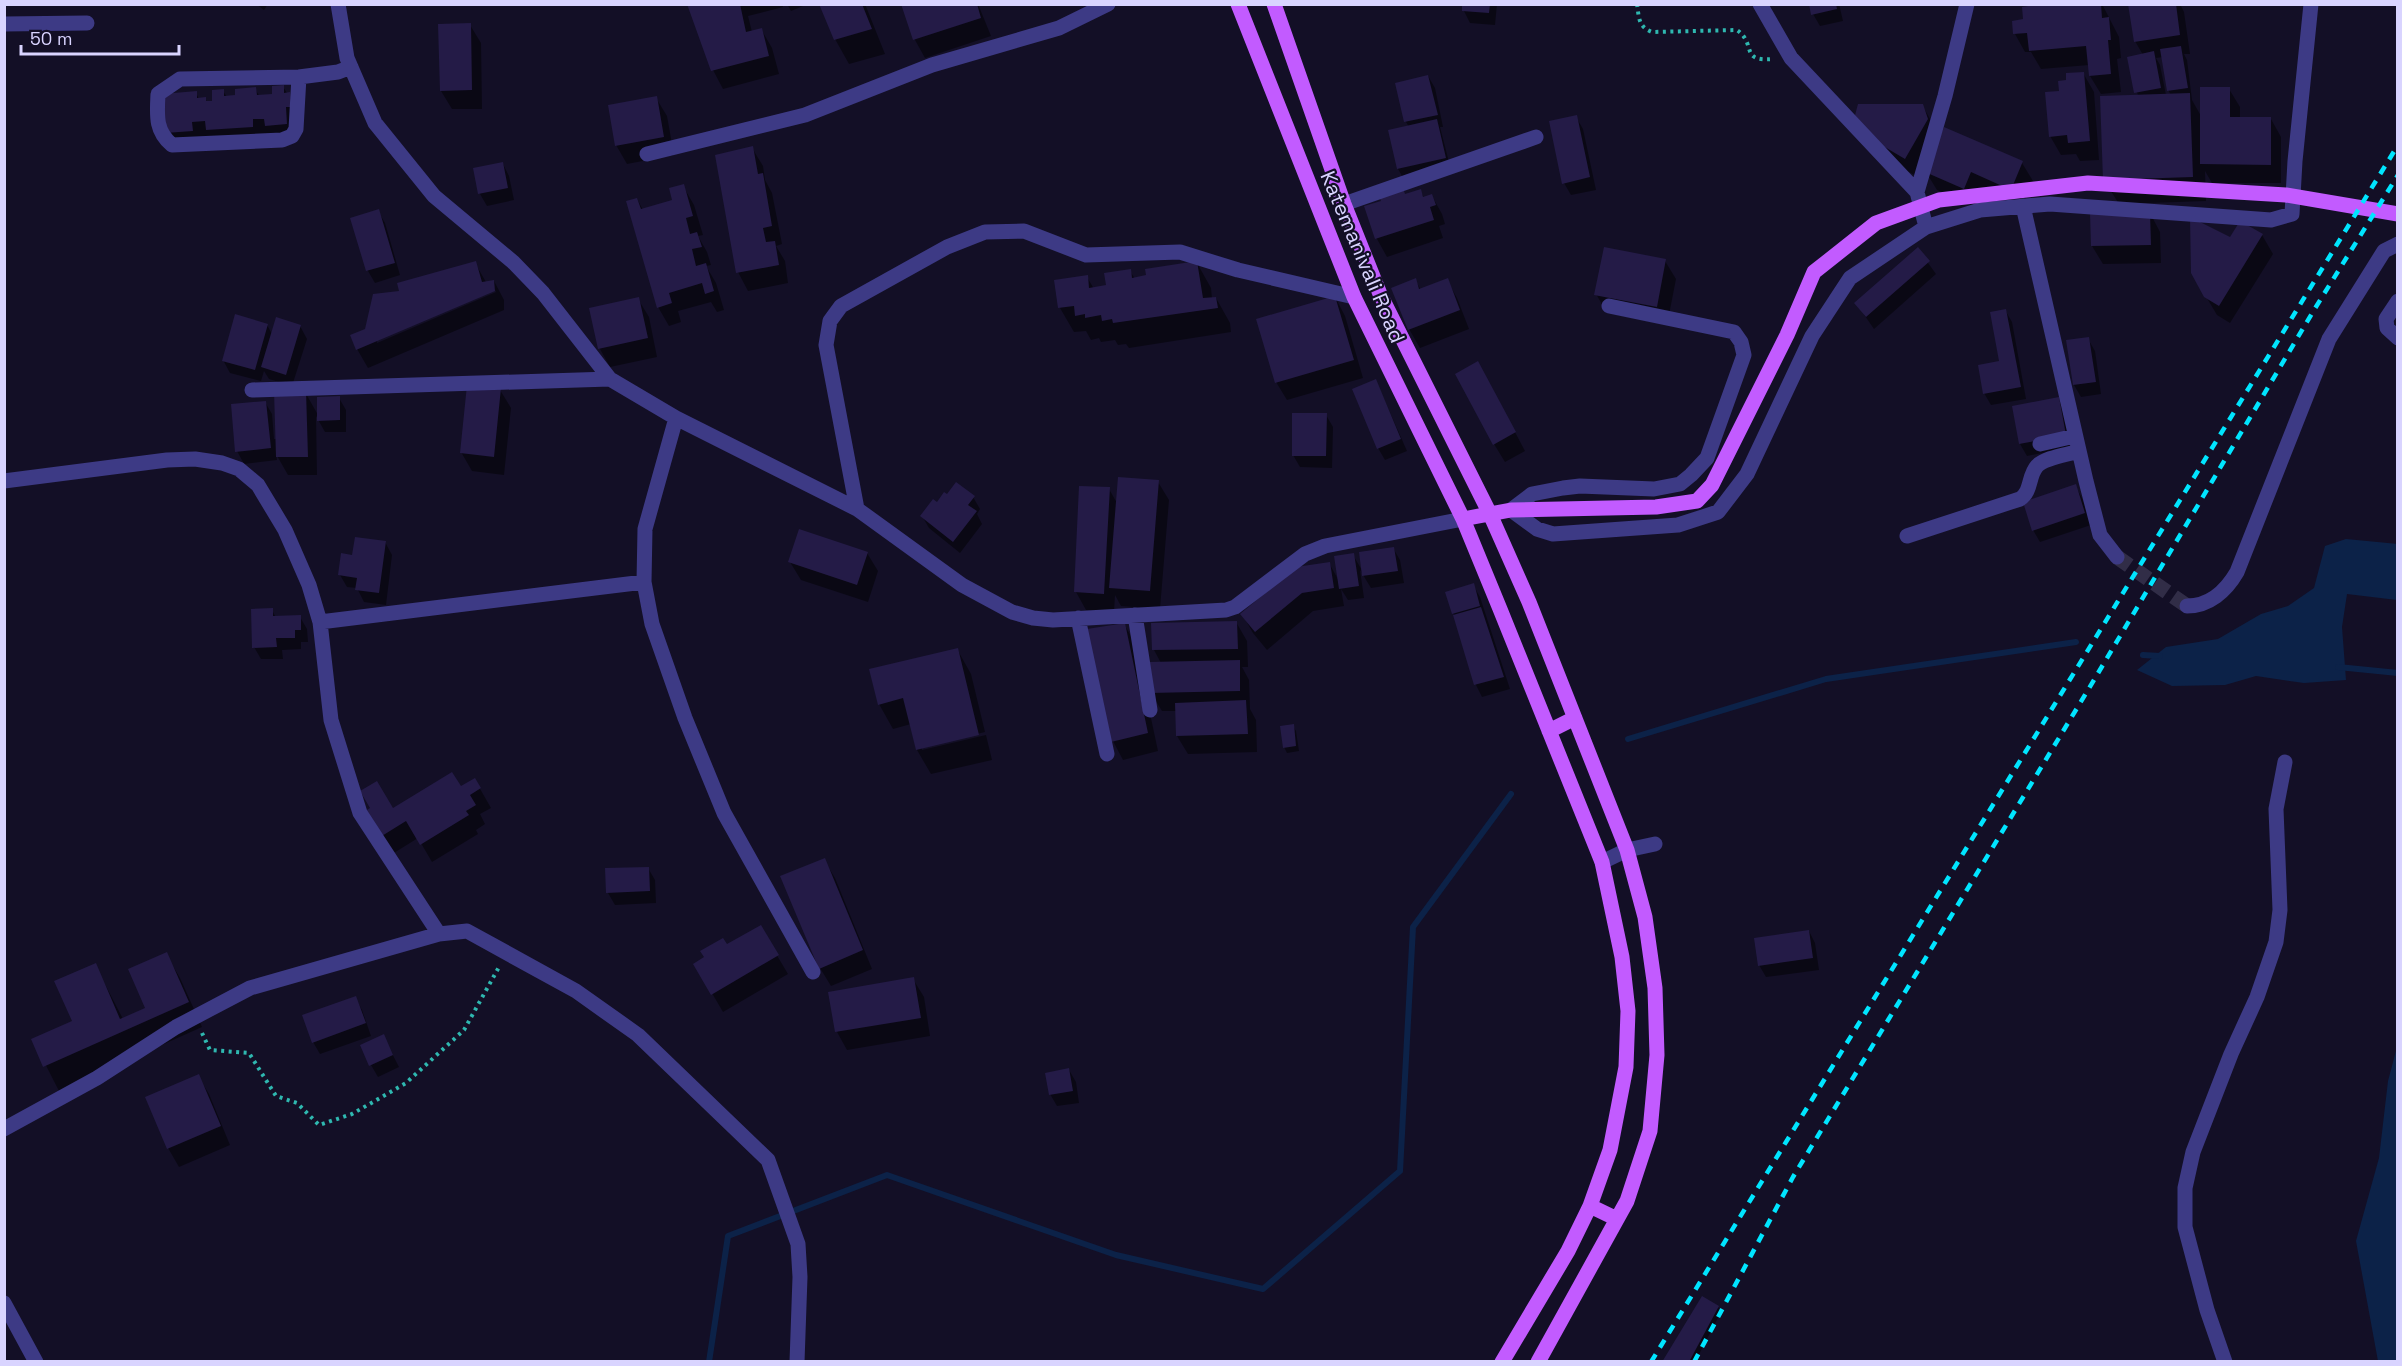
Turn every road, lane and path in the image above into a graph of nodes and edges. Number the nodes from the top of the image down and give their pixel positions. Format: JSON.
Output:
{"nodes":[{"id":1,"x":338,"y":4,"type":"edge"},
{"id":2,"x":1108,"y":4,"type":"edge"},
{"id":3,"x":1238,"y":4,"type":"edge"},
{"id":4,"x":1274,"y":4,"type":"edge"},
{"id":5,"x":1637,"y":4,"type":"edge"},
{"id":6,"x":1760,"y":4,"type":"edge"},
{"id":7,"x":1967,"y":4,"type":"edge"},
{"id":8,"x":2311,"y":4,"type":"edge"},
{"id":9,"x":87,"y":23,"type":"dead end"},
{"id":10,"x":4,"y":24,"type":"edge"},
{"id":11,"x":1791,"y":58,"type":"junction"},
{"id":12,"x":351,"y":67,"type":"junction"},
{"id":13,"x":299,"y":77,"type":"junction"},
{"id":14,"x":1536,"y":137,"type":"dead end"},
{"id":15,"x":647,"y":154,"type":"dead end"},
{"id":16,"x":1917,"y":192,"type":"junction"},
{"id":17,"x":1344,"y":204,"type":"junction"},
{"id":18,"x":2023,"y":206,"type":"junction"},
{"id":19,"x":2397,"y":214,"type":"edge"},
{"id":20,"x":1926,"y":227,"type":"junction"},
{"id":21,"x":2397,"y":244,"type":"edge"},
{"id":22,"x":1354,"y":297,"type":"junction"},
{"id":23,"x":2397,"y":301,"type":"edge"},
{"id":24,"x":1609,"y":306,"type":"dead end"},
{"id":25,"x":2397,"y":338,"type":"edge"},
{"id":26,"x":610,"y":379,"type":"junction"},
{"id":27,"x":252,"y":390,"type":"dead end"},
{"id":28,"x":676,"y":418,"type":"junction"},
{"id":29,"x":2040,"y":444,"type":"dead end"},
{"id":30,"x":2077,"y":444,"type":"junction"},
{"id":31,"x":4,"y":481,"type":"edge"},
{"id":32,"x":857,"y":509,"type":"junction"},
{"id":33,"x":1510,"y":510,"type":"junction"},
{"id":34,"x":1490,"y":514,"type":"junction"},
{"id":35,"x":1463,"y":519,"type":"junction"},
{"id":36,"x":1907,"y":536,"type":"dead end"},
{"id":37,"x":2117,"y":557,"type":"tunnel mouth"},
{"id":38,"x":644,"y":582,"type":"junction"},
{"id":39,"x":2187,"y":606,"type":"dead end"},
{"id":40,"x":1135,"y":615,"type":"junction"},
{"id":41,"x":1078,"y":618,"type":"junction"},
{"id":42,"x":320,"y":622,"type":"junction"},
{"id":43,"x":1150,"y":710,"type":"dead end"},
{"id":44,"x":1575,"y":718,"type":"junction"},
{"id":45,"x":1549,"y":731,"type":"junction"},
{"id":46,"x":1107,"y":754,"type":"dead end"},
{"id":47,"x":2285,"y":762,"type":"dead end"},
{"id":48,"x":1655,"y":844,"type":"dead end"},
{"id":49,"x":1627,"y":850,"type":"junction"},
{"id":50,"x":1602,"y":862,"type":"junction"},
{"id":51,"x":439,"y":934,"type":"junction"},
{"id":52,"x":506,"y":953,"type":"junction"},
{"id":53,"x":813,"y":972,"type":"dead end"},
{"id":54,"x":195,"y":1017,"type":"junction"},
{"id":55,"x":4,"y":1129,"type":"edge"},
{"id":56,"x":1590,"y":1206,"type":"junction"},
{"id":57,"x":1617,"y":1219,"type":"junction"},
{"id":58,"x":4,"y":1303,"type":"edge"},
{"id":59,"x":36,"y":1362,"type":"edge"},
{"id":60,"x":797,"y":1362,"type":"edge"},
{"id":61,"x":1502,"y":1362,"type":"edge"},
{"id":62,"x":1538,"y":1362,"type":"edge"},
{"id":63,"x":2225,"y":1362,"type":"edge"}],
"edges":[{"from":1,"to":12,"type":"street"},
{"from":2,"to":15,"type":"street"},
{"from":3,"to":22,"type":"main road","name":"Katemanivali Road"},
{"from":4,"to":17,"type":"main road","name":"Katemanivali Road"},
{"from":5,"to":11,"type":"path"},
{"from":6,"to":11,"type":"street"},
{"from":7,"to":16,"type":"street"},
{"from":8,"to":18,"type":"street"},
{"from":9,"to":10,"type":"street"},
{"from":11,"to":16,"type":"street"},
{"from":12,"to":13,"type":"street"},
{"from":12,"to":26,"type":"street"},
{"from":13,"to":13,"type":"street"},
{"from":14,"to":17,"type":"street"},
{"from":16,"to":20,"type":"street"},
{"from":17,"to":34,"type":"main road","name":"Katemanivali Road"},
{"from":18,"to":20,"type":"street"},
{"from":18,"to":30,"type":"street"},
{"from":19,"to":33,"type":"main road"},
{"from":20,"to":33,"type":"street"},
{"from":21,"to":39,"type":"street"},
{"from":22,"to":32,"type":"street"},
{"from":22,"to":35,"type":"main road","name":"Katemanivali Road"},
{"from":23,"to":25,"type":"street"},
{"from":24,"to":33,"type":"street"},
{"from":26,"to":27,"type":"street"},
{"from":26,"to":28,"type":"street"},
{"from":28,"to":32,"type":"street"},
{"from":28,"to":38,"type":"street"},
{"from":29,"to":30,"type":"street"},
{"from":30,"to":36,"type":"street"},
{"from":30,"to":37,"type":"street"},
{"from":31,"to":42,"type":"street"},
{"from":32,"to":41,"type":"street"},
{"from":33,"to":34,"type":"main road"},
{"from":34,"to":35,"type":"main road"},
{"from":34,"to":44,"type":"main road","name":"Katemanivali Road"},
{"from":35,"to":40,"type":"street"},
{"from":35,"to":45,"type":"main road","name":"Katemanivali Road"},
{"from":38,"to":42,"type":"street"},
{"from":38,"to":53,"type":"street"},
{"from":40,"to":41,"type":"street"},
{"from":40,"to":43,"type":"street"},
{"from":41,"to":46,"type":"street"},
{"from":42,"to":51,"type":"street"},
{"from":44,"to":45,"type":"main road"},
{"from":44,"to":49,"type":"main road","name":"Katemanivali Road"},
{"from":45,"to":50,"type":"main road","name":"Katemanivali Road"},
{"from":47,"to":63,"type":"street"},
{"from":48,"to":49,"type":"street"},
{"from":49,"to":50,"type":"street"},
{"from":49,"to":57,"type":"main road","name":"Katemanivali Road"},
{"from":50,"to":56,"type":"main road","name":"Katemanivali Road"},
{"from":51,"to":52,"type":"street"},
{"from":51,"to":54,"type":"street"},
{"from":52,"to":54,"type":"path"},
{"from":52,"to":60,"type":"street"},
{"from":54,"to":55,"type":"street"},
{"from":56,"to":57,"type":"main road"},
{"from":56,"to":61,"type":"main road","name":"Katemanivali Road"},
{"from":57,"to":62,"type":"main road","name":"Katemanivali Road"},
{"from":58,"to":59,"type":"street"}]}
